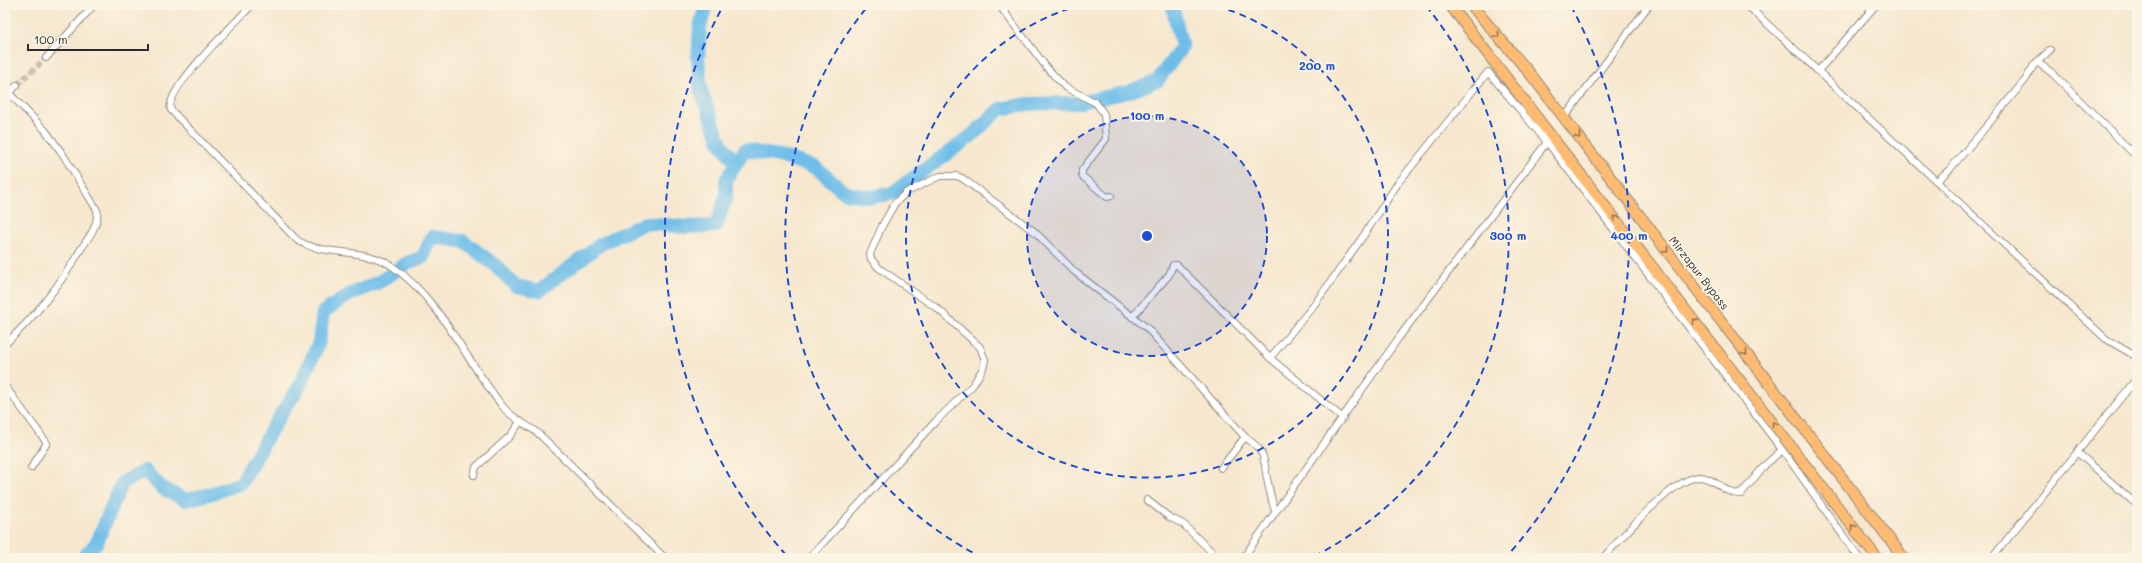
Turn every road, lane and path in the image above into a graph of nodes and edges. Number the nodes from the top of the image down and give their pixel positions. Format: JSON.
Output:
{"nodes":[{"id":1,"x":94,"y":5,"type":"edge"},
{"id":2,"x":252,"y":5,"type":"edge"},
{"id":3,"x":999,"y":5,"type":"edge"},
{"id":4,"x":1450,"y":5,"type":"edge"},
{"id":5,"x":1471,"y":5,"type":"edge"},
{"id":6,"x":1649,"y":5,"type":"edge"},
{"id":7,"x":1747,"y":5,"type":"edge"},
{"id":8,"x":1876,"y":5,"type":"edge"},
{"id":9,"x":2050,"y":50,"type":"dead end"},
{"id":10,"x":46,"y":58,"type":"tunnel mouth"},
{"id":11,"x":2037,"y":62,"type":"junction"},
{"id":12,"x":1818,"y":71,"type":"junction"},
{"id":13,"x":17,"y":85,"type":"tunnel mouth"},
{"id":14,"x":6,"y":94,"type":"edge"},
{"id":15,"x":1564,"y":118,"type":"junction"},
{"id":16,"x":1547,"y":142,"type":"junction"},
{"id":17,"x":2137,"y":157,"type":"edge"},
{"id":18,"x":1937,"y":181,"type":"junction"},
{"id":19,"x":1111,"y":196,"type":"dead end"},
{"id":20,"x":1132,"y":317,"type":"junction"},
{"id":21,"x":5,"y":344,"type":"edge"},
{"id":22,"x":2137,"y":357,"type":"edge"},
{"id":23,"x":1270,"y":358,"type":"junction"},
{"id":24,"x":2137,"y":378,"type":"edge"},
{"id":25,"x":5,"y":386,"type":"edge"},
{"id":26,"x":1342,"y":418,"type":"junction"},
{"id":27,"x":520,"y":422,"type":"junction"},
{"id":28,"x":1245,"y":437,"type":"junction"},
{"id":29,"x":1782,"y":450,"type":"junction"},
{"id":30,"x":2077,"y":452,"type":"junction"},
{"id":31,"x":31,"y":468,"type":"dead end"},
{"id":32,"x":1221,"y":468,"type":"dead end"},
{"id":33,"x":474,"y":475,"type":"dead end"},
{"id":34,"x":1147,"y":500,"type":"dead end"},
{"id":35,"x":2137,"y":505,"type":"edge"},
{"id":36,"x":1275,"y":511,"type":"junction"},
{"id":37,"x":665,"y":558,"type":"edge"},
{"id":38,"x":809,"y":558,"type":"edge"},
{"id":39,"x":1218,"y":558,"type":"edge"},
{"id":40,"x":1243,"y":558,"type":"edge"},
{"id":41,"x":1603,"y":558,"type":"edge"},
{"id":42,"x":1859,"y":558,"type":"edge"},
{"id":43,"x":1877,"y":558,"type":"edge"},
{"id":44,"x":1904,"y":558,"type":"edge"},
{"id":45,"x":1992,"y":558,"type":"edge"}],
"edges":[{"from":1,"to":10,"type":"street"},
{"from":2,"to":27,"type":"street"},
{"from":3,"to":19,"type":"street"},
{"from":43,"to":4,"type":"highway","one_way":true},
{"from":5,"to":15,"type":"highway","name":"Mirzapur Bypass","one_way":true},
{"from":6,"to":15,"type":"street"},
{"from":7,"to":12,"type":"street"},
{"from":8,"to":12,"type":"street"},
{"from":9,"to":11,"type":"street"},
{"from":11,"to":17,"type":"street"},
{"from":11,"to":18,"type":"street"},
{"from":12,"to":18,"type":"street"},
{"from":13,"to":14,"type":"street"},
{"from":14,"to":21,"type":"street"},
{"from":15,"to":44,"type":"highway","name":"Mirzapur Bypass","one_way":true},
{"from":16,"to":23,"type":"street"},
{"from":16,"to":26,"type":"street"},
{"from":16,"to":29,"type":"street"},
{"from":18,"to":22,"type":"street"},
{"from":20,"to":23,"type":"street"},
{"from":20,"to":28,"type":"street"},
{"from":20,"to":38,"type":"street"},
{"from":23,"to":26,"type":"street"},
{"from":24,"to":30,"type":"street"},
{"from":25,"to":31,"type":"street"},
{"from":26,"to":36,"type":"street"},
{"from":27,"to":33,"type":"street"},
{"from":27,"to":37,"type":"street"},
{"from":28,"to":32,"type":"street"},
{"from":28,"to":36,"type":"street"},
{"from":29,"to":41,"type":"street"},
{"from":29,"to":42,"type":"street"},
{"from":30,"to":35,"type":"street"},
{"from":30,"to":45,"type":"street"},
{"from":34,"to":39,"type":"street"},
{"from":36,"to":40,"type":"street"}]}
